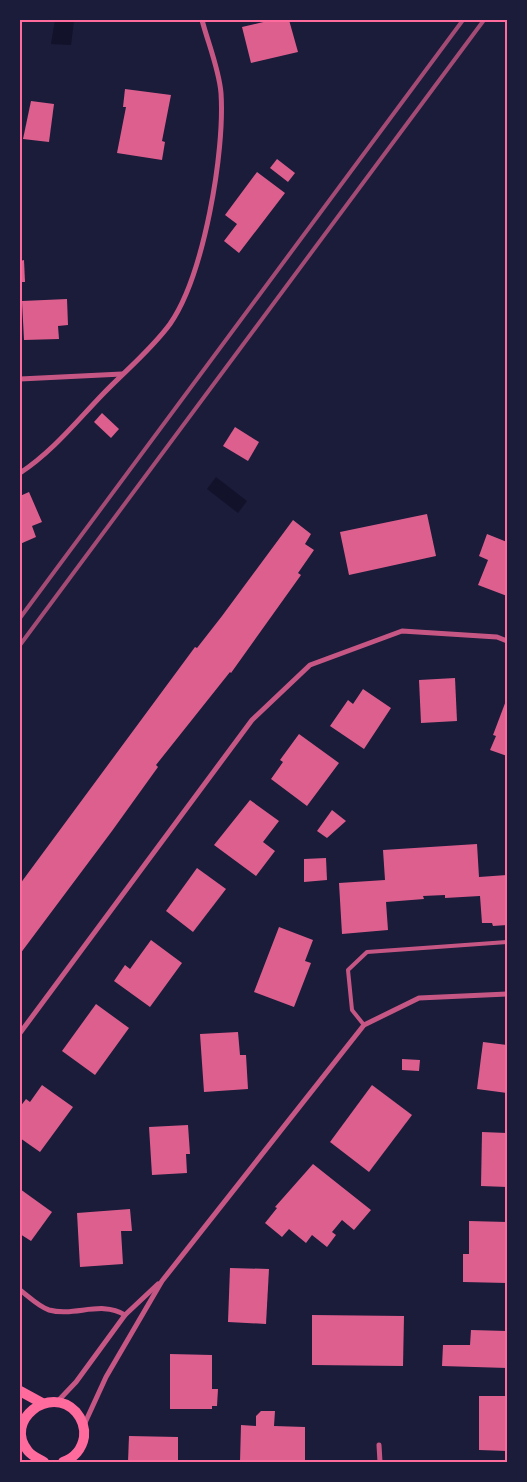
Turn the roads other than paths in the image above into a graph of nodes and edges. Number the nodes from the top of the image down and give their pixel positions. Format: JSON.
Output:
{"nodes":[{"id":1,"x":202,"y":20,"type":"edge"},
{"id":2,"x":122,"y":374,"type":"junction"},
{"id":3,"x":20,"y":380,"type":"edge"},
{"id":4,"x":20,"y":473,"type":"edge"},
{"id":5,"x":507,"y":641,"type":"edge"},
{"id":6,"x":507,"y":942,"type":"edge"},
{"id":7,"x":507,"y":994,"type":"edge"},
{"id":8,"x":364,"y":1025,"type":"junction"},
{"id":9,"x":20,"y":1033,"type":"edge"},
{"id":10,"x":162,"y":1281,"type":"junction"},
{"id":11,"x":20,"y":1290,"type":"edge"},
{"id":12,"x":125,"y":1315,"type":"junction"},
{"id":13,"x":20,"y":1391,"type":"edge"},
{"id":14,"x":57,"y":1402,"type":"junction"},
{"id":15,"x":42,"y":1403,"type":"junction"},
{"id":16,"x":21,"y":1423,"type":"edge"},
{"id":17,"x":84,"y":1426,"type":"junction"},
{"id":18,"x":379,"y":1446,"type":"dead end"},
{"id":19,"x":81,"y":1448,"type":"junction"},
{"id":20,"x":44,"y":1462,"type":"edge"},
{"id":21,"x":63,"y":1462,"type":"edge"},
{"id":22,"x":82,"y":1462,"type":"edge"},
{"id":23,"x":380,"y":1462,"type":"edge"}],
"edges":[{"from":1,"to":2,"type":"street"},
{"from":2,"to":3,"type":"street"},
{"from":2,"to":4,"type":"street"},
{"from":5,"to":9,"type":"street"},
{"from":6,"to":8,"type":"lane"},
{"from":7,"to":8,"type":"street"},
{"from":8,"to":10,"type":"street"},
{"from":10,"to":12,"type":"street"},
{"from":10,"to":17,"type":"street"},
{"from":11,"to":12,"type":"street"},
{"from":12,"to":14,"type":"street"},
{"from":13,"to":15,"type":"main road"},
{"from":14,"to":15,"type":"main road"},
{"from":14,"to":17,"type":"main road"},
{"from":15,"to":16,"type":"main road"},
{"from":16,"to":20,"type":"main road"},
{"from":17,"to":19,"type":"main road"},
{"from":18,"to":23,"type":"street"},
{"from":19,"to":21,"type":"main road"},
{"from":19,"to":22,"type":"main road"}]}
